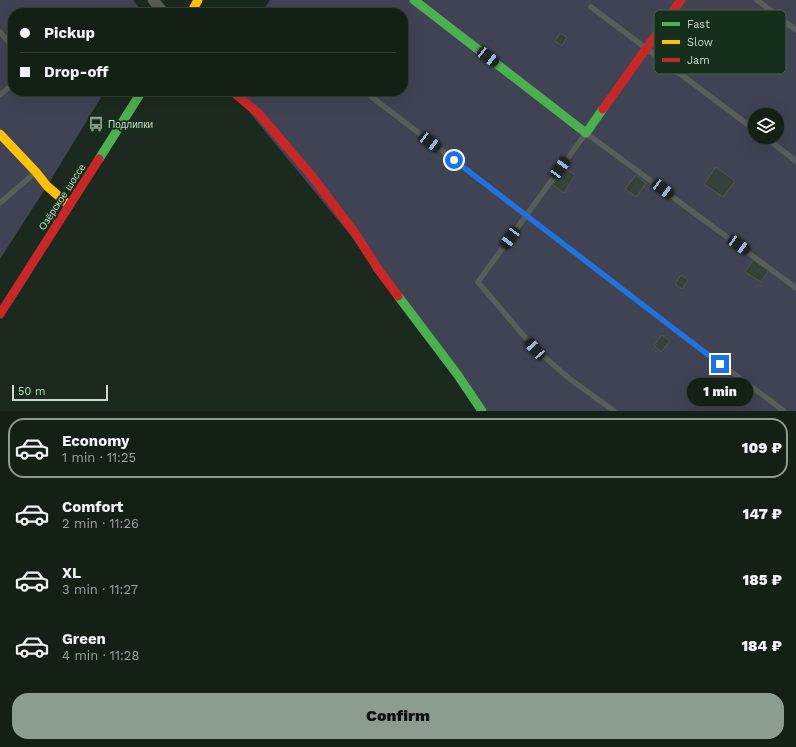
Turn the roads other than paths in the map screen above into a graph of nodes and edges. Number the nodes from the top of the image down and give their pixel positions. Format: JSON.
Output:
{"nodes":[{"id":1,"x":153,"y":0,"type":"edge"},
{"id":2,"x":414,"y":0,"type":"edge"},
{"id":3,"x":681,"y":0,"type":"edge"},
{"id":4,"x":757,"y":0,"type":"edge"},
{"id":5,"x":591,"y":7,"type":"dead end"},
{"id":6,"x":160,"y":8,"type":"edge"},
{"id":7,"x":674,"y":10,"type":"edge"},
{"id":8,"x":770,"y":10,"type":"edge"},
{"id":9,"x":786,"y":22,"type":"edge"},
{"id":10,"x":796,"y":30,"type":"edge"},
{"id":11,"x":0,"y":32,"type":"edge"},
{"id":12,"x":654,"y":38,"type":"edge"},
{"id":13,"x":8,"y":41,"type":"edge"},
{"id":14,"x":647,"y":48,"type":"junction"},
{"id":15,"x":654,"y":53,"type":"edge"},
{"id":16,"x":681,"y":74,"type":"edge"},
{"id":17,"x":8,"y":88,"type":"edge"},
{"id":18,"x":0,"y":95,"type":"edge"},
{"id":19,"x":139,"y":96,"type":"edge"},
{"id":20,"x":238,"y":96,"type":"edge"},
{"id":21,"x":370,"y":96,"type":"edge"},
{"id":22,"x":748,"y":125,"type":"edge"},
{"id":23,"x":586,"y":132,"type":"junction"},
{"id":24,"x":0,"y":134,"type":"edge"},
{"id":25,"x":773,"y":144,"type":"edge"},
{"id":26,"x":796,"y":161,"type":"edge"},
{"id":27,"x":36,"y":172,"type":"junction"},
{"id":28,"x":0,"y":203,"type":"edge"},
{"id":29,"x":69,"y":205,"type":"junction"},
{"id":30,"x":526,"y":216,"type":"junction"},
{"id":31,"x":796,"y":288,"type":"edge"},
{"id":32,"x":0,"y":314,"type":"edge"},
{"id":33,"x":482,"y":411,"type":"edge"},
{"id":34,"x":614,"y":411,"type":"edge"},
{"id":35,"x":784,"y":411,"type":"edge"}],
"edges":[{"from":1,"to":6,"type":"street"},
{"from":2,"to":23,"type":"street"},
{"from":3,"to":7,"type":"street"},
{"from":4,"to":8,"type":"lane"},
{"from":5,"to":14,"type":"lane"},
{"from":9,"to":10,"type":"lane"},
{"from":11,"to":13,"type":"lane"},
{"from":12,"to":14,"type":"street"},
{"from":14,"to":15,"type":"lane"},
{"from":14,"to":23,"type":"street"},
{"from":16,"to":22,"type":"lane"},
{"from":17,"to":18,"type":"lane"},
{"from":19,"to":29,"type":"street","name":"Озёрское шоссе"},
{"from":20,"to":33,"type":"street"},
{"from":21,"to":30,"type":"lane"},
{"from":23,"to":30,"type":"lane"},
{"from":23,"to":31,"type":"lane"},
{"from":24,"to":27,"type":"street"},
{"from":25,"to":26,"type":"lane"},
{"from":27,"to":28,"type":"lane"},
{"from":27,"to":29,"type":"street"},
{"from":29,"to":32,"type":"street","name":"Озёрское шоссе"},
{"from":30,"to":34,"type":"lane"},
{"from":30,"to":35,"type":"lane"}]}
